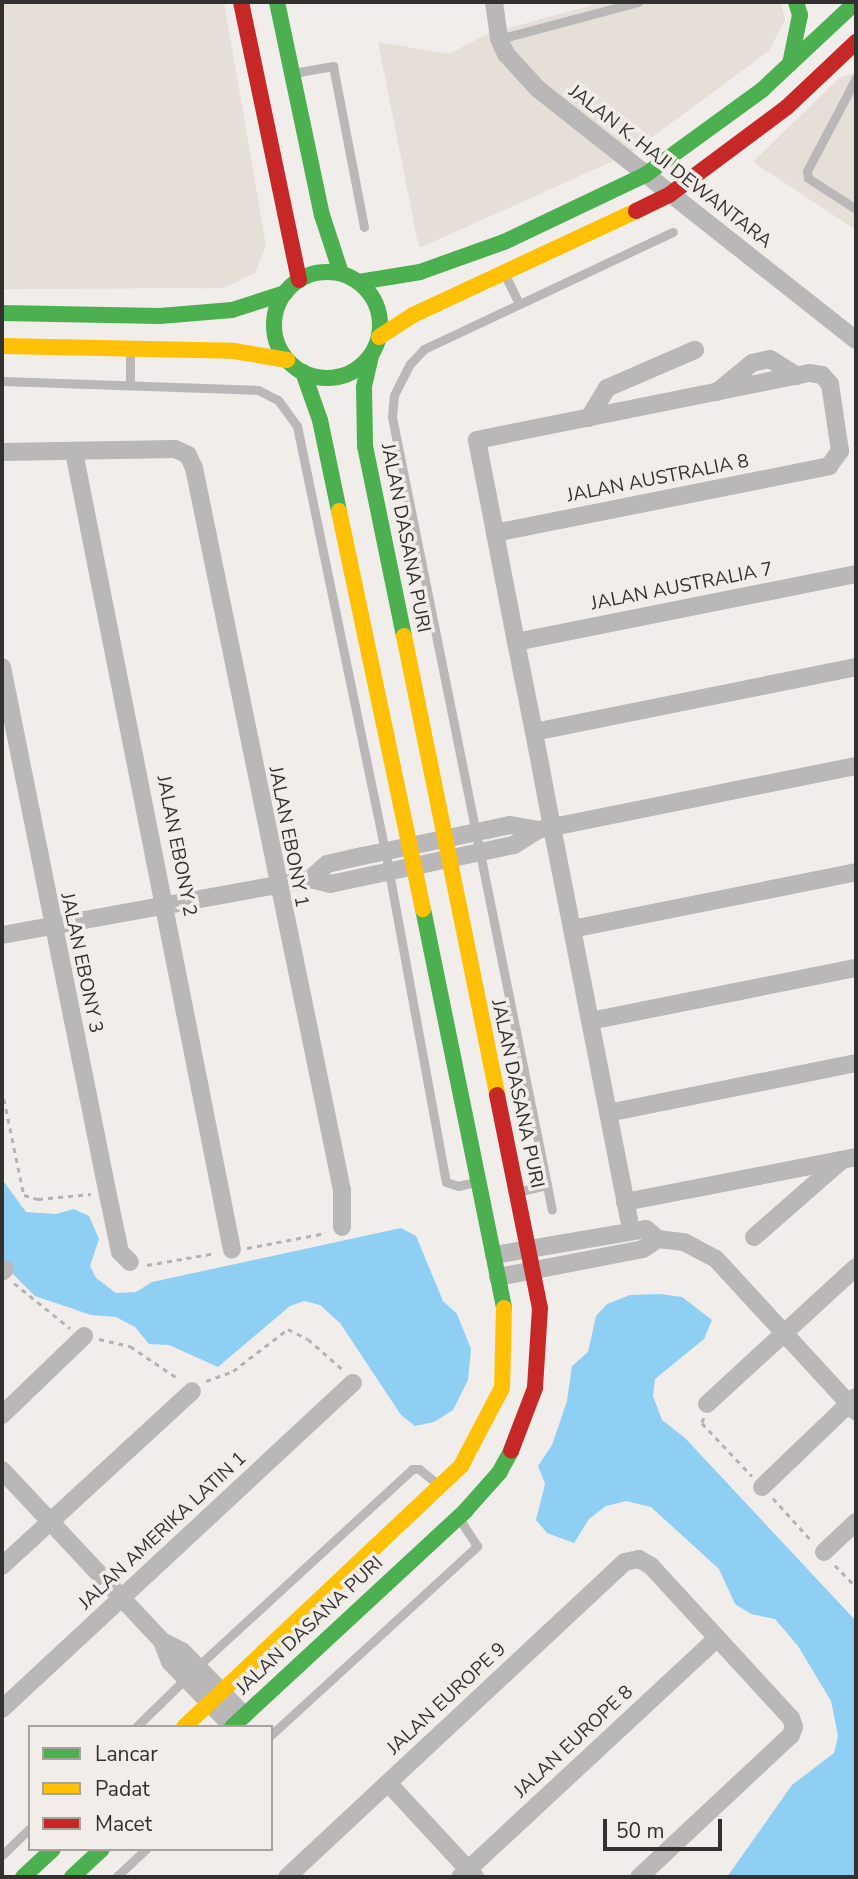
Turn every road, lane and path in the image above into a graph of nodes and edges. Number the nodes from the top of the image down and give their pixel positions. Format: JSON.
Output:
{"nodes":[{"id":1,"x":241,"y":2,"type":"edge"},
{"id":2,"x":277,"y":2,"type":"edge"},
{"id":3,"x":494,"y":2,"type":"edge"},
{"id":4,"x":638,"y":2,"type":"edge"},
{"id":5,"x":796,"y":2,"type":"edge"},
{"id":6,"x":856,"y":2,"type":"edge"},
{"id":7,"x":499,"y":39,"type":"junction"},
{"id":8,"x":856,"y":42,"type":"edge"},
{"id":9,"x":856,"y":55,"type":"edge"},
{"id":10,"x":790,"y":64,"type":"junction"},
{"id":11,"x":824,"y":73,"type":"junction"},
{"id":12,"x":292,"y":74,"type":"junction"},
{"id":13,"x":856,"y":78,"type":"edge"},
{"id":14,"x":645,"y":175,"type":"junction"},
{"id":15,"x":669,"y":195,"type":"junction"},
{"id":16,"x":856,"y":209,"type":"edge"},
{"id":17,"x":364,"y":226,"type":"dead end"},
{"id":18,"x":673,"y":232,"type":"dead end"},
{"id":19,"x":341,"y":273,"type":"junction"},
{"id":20,"x":505,"y":275,"type":"junction"},
{"id":21,"x":299,"y":280,"type":"junction"},
{"id":22,"x":359,"y":282,"type":"junction"},
{"id":23,"x":285,"y":293,"type":"junction"},
{"id":24,"x":519,"y":303,"type":"junction"},
{"id":25,"x":2,"y":313,"type":"edge"},
{"id":26,"x":379,"y":337,"type":"junction"},
{"id":27,"x":856,"y":340,"type":"edge"},
{"id":28,"x":2,"y":346,"type":"edge"},
{"id":29,"x":130,"y":350,"type":"junction"},
{"id":30,"x":695,"y":350,"type":"dead end"},
{"id":31,"x":370,"y":356,"type":"junction"},
{"id":32,"x":287,"y":360,"type":"junction"},
{"id":33,"x":303,"y":372,"type":"junction"},
{"id":34,"x":2,"y":381,"type":"edge"},
{"id":35,"x":130,"y":383,"type":"junction"},
{"id":36,"x":589,"y":418,"type":"junction"},
{"id":37,"x":2,"y":452,"type":"edge"},
{"id":38,"x":74,"y":452,"type":"junction"},
{"id":39,"x":495,"y":533,"type":"junction"},
{"id":40,"x":856,"y":574,"type":"edge"},
{"id":41,"x":516,"y":642,"type":"junction"},
{"id":42,"x":2,"y":667,"type":"edge"},
{"id":43,"x":856,"y":667,"type":"edge"},
{"id":44,"x":534,"y":732,"type":"junction"},
{"id":45,"x":856,"y":766,"type":"edge"},
{"id":46,"x":545,"y":829,"type":"junction"},
{"id":47,"x":476,"y":832,"type":"junction"},
{"id":48,"x":442,"y":839,"type":"junction"},
{"id":49,"x":410,"y":846,"type":"junction"},
{"id":50,"x":384,"y":852,"type":"junction"},
{"id":51,"x":480,"y":852,"type":"junction"},
{"id":52,"x":447,"y":859,"type":"junction"},
{"id":53,"x":414,"y":866,"type":"junction"},
{"id":54,"x":389,"y":872,"type":"junction"},
{"id":55,"x":856,"y":872,"type":"edge"},
{"id":56,"x":310,"y":879,"type":"junction"},
{"id":57,"x":276,"y":885,"type":"junction"},
{"id":58,"x":166,"y":903,"type":"junction"},
{"id":59,"x":51,"y":924,"type":"junction"},
{"id":60,"x":572,"y":929,"type":"junction"},
{"id":61,"x":2,"y":935,"type":"edge"},
{"id":62,"x":856,"y":968,"type":"edge"},
{"id":63,"x":590,"y":1021,"type":"junction"},
{"id":64,"x":856,"y":1063,"type":"edge"},
{"id":65,"x":2,"y":1089,"type":"edge"},
{"id":66,"x":608,"y":1113,"type":"junction"},
{"id":67,"x":849,"y":1159,"type":"edge"},
{"id":68,"x":478,"y":1181,"type":"junction"},
{"id":69,"x":547,"y":1185,"type":"junction"},
{"id":70,"x":516,"y":1192,"type":"junction"},
{"id":71,"x":108,"y":1195,"type":"junction"},
{"id":72,"x":552,"y":1210,"type":"dead end"},
{"id":73,"x":342,"y":1227,"type":"joint"},
{"id":74,"x":754,"y":1237,"type":"dead end"},
{"id":75,"x":658,"y":1239,"type":"junction"},
{"id":76,"x":232,"y":1250,"type":"junction"},
{"id":77,"x":528,"y":1250,"type":"junction"},
{"id":78,"x":494,"y":1255,"type":"junction"},
{"id":79,"x":130,"y":1262,"type":"joint"},
{"id":80,"x":856,"y":1266,"type":"edge"},
{"id":81,"x":532,"y":1271,"type":"junction"},
{"id":82,"x":498,"y":1277,"type":"junction"},
{"id":83,"x":784,"y":1334,"type":"junction"},
{"id":84,"x":84,"y":1336,"type":"dead end"},
{"id":85,"x":353,"y":1383,"type":"joint"},
{"id":86,"x":192,"y":1391,"type":"joint"},
{"id":87,"x":854,"y":1404,"type":"edge"},
{"id":88,"x":707,"y":1405,"type":"dead end"},
{"id":89,"x":2,"y":1415,"type":"edge"},
{"id":90,"x":2,"y":1470,"type":"edge"},
{"id":91,"x":442,"y":1487,"type":"junction"},
{"id":92,"x":762,"y":1487,"type":"dead end"},
{"id":93,"x":459,"y":1517,"type":"junction"},
{"id":94,"x":49,"y":1522,"type":"junction"},
{"id":95,"x":856,"y":1522,"type":"edge"},
{"id":96,"x":824,"y":1552,"type":"dead end"},
{"id":97,"x":2,"y":1566,"type":"edge"},
{"id":98,"x":121,"y":1598,"type":"junction"},
{"id":99,"x":717,"y":1638,"type":"junction"},
{"id":100,"x":192,"y":1673,"type":"junction"},
{"id":101,"x":216,"y":1697,"type":"junction"},
{"id":102,"x":2,"y":1709,"type":"edge"},
{"id":103,"x":236,"y":1723,"type":"edge"},
{"id":104,"x":137,"y":1725,"type":"edge"},
{"id":105,"x":186,"y":1725,"type":"edge"},
{"id":106,"x":273,"y":1733,"type":"edge"},
{"id":107,"x":388,"y":1783,"type":"junction"},
{"id":108,"x":28,"y":1830,"type":"edge"},
{"id":109,"x":51,"y":1851,"type":"edge"},
{"id":110,"x":100,"y":1851,"type":"edge"},
{"id":111,"x":144,"y":1851,"type":"edge"},
{"id":112,"x":2,"y":1855,"type":"edge"},
{"id":113,"x":468,"y":1875,"type":"edge"},
{"id":114,"x":23,"y":1877,"type":"edge"},
{"id":115,"x":72,"y":1877,"type":"edge"},
{"id":116,"x":116,"y":1877,"type":"edge"},
{"id":117,"x":287,"y":1877,"type":"edge"},
{"id":118,"x":639,"y":1877,"type":"edge"}],
"edges":[{"from":1,"to":21,"type":"main road"},
{"from":2,"to":12,"type":"main road"},
{"from":3,"to":7,"type":"street","name":"JALAN K. HAJI DEWANTARA"},
{"from":4,"to":7,"type":"lane"},
{"from":5,"to":10,"type":"main road"},
{"from":6,"to":10,"type":"main road"},
{"from":7,"to":14,"type":"street","name":"JALAN K. HAJI DEWANTARA"},
{"from":8,"to":11,"type":"main road"},
{"from":9,"to":11,"type":"main road"},
{"from":10,"to":14,"type":"main road"},
{"from":11,"to":15,"type":"main road"},
{"from":12,"to":17,"type":"lane"},
{"from":12,"to":19,"type":"main road"},
{"from":13,"to":16,"type":"lane"},
{"from":14,"to":15,"type":"street","name":"JALAN K. HAJI DEWANTARA"},
{"from":14,"to":22,"type":"main road"},
{"from":15,"to":20,"type":"main road"},
{"from":15,"to":27,"type":"street","name":"JALAN K. HAJI DEWANTARA"},
{"from":18,"to":24,"type":"lane"},
{"from":19,"to":21,"type":"main road"},
{"from":19,"to":22,"type":"main road"},
{"from":20,"to":24,"type":"lane"},
{"from":20,"to":26,"type":"main road"},
{"from":21,"to":23,"type":"main road"},
{"from":22,"to":26,"type":"main road"},
{"from":23,"to":25,"type":"main road"},
{"from":23,"to":32,"type":"main road"},
{"from":24,"to":47,"type":"lane"},
{"from":26,"to":31,"type":"main road"},
{"from":28,"to":29,"type":"main road"},
{"from":29,"to":32,"type":"main road"},
{"from":29,"to":35,"type":"lane"},
{"from":30,"to":36,"type":"street"},
{"from":31,"to":33,"type":"main road"},
{"from":31,"to":48,"type":"main road","name":"JALAN DASANA PURI"},
{"from":32,"to":33,"type":"main road"},
{"from":33,"to":49,"type":"main road","name":"JALAN DASANA PURI"},
{"from":34,"to":35,"type":"lane"},
{"from":35,"to":50,"type":"lane"},
{"from":36,"to":39,"type":"street"},
{"from":36,"to":39,"type":"street","name":"JALAN AUSTRALIA 8"},
{"from":37,"to":38,"type":"street"},
{"from":38,"to":57,"type":"street","name":"JALAN EBONY 1"},
{"from":38,"to":58,"type":"street","name":"JALAN EBONY 2"},
{"from":39,"to":41,"type":"street"},
{"from":40,"to":41,"type":"street","name":"JALAN AUSTRALIA 7"},
{"from":41,"to":44,"type":"street"},
{"from":42,"to":59,"type":"street","name":"JALAN EBONY 3"},
{"from":43,"to":44,"type":"street"},
{"from":44,"to":46,"type":"street"},
{"from":45,"to":46,"type":"street"},
{"from":46,"to":47,"type":"street"},
{"from":46,"to":51,"type":"street"},
{"from":46,"to":60,"type":"street"},
{"from":47,"to":48,"type":"street"},
{"from":47,"to":51,"type":"lane"},
{"from":48,"to":49,"type":"street"},
{"from":48,"to":52,"type":"main road","name":"JALAN DASANA PURI"},
{"from":49,"to":50,"type":"street"},
{"from":49,"to":53,"type":"main road","name":"JALAN DASANA PURI"},
{"from":50,"to":54,"type":"lane"},
{"from":50,"to":56,"type":"street"},
{"from":51,"to":52,"type":"street"},
{"from":51,"to":69,"type":"lane"},
{"from":52,"to":53,"type":"street"},
{"from":52,"to":70,"type":"main road","name":"JALAN DASANA PURI"},
{"from":53,"to":54,"type":"street"},
{"from":53,"to":68,"type":"main road","name":"JALAN DASANA PURI"},
{"from":54,"to":56,"type":"street"},
{"from":54,"to":68,"type":"lane"},
{"from":55,"to":60,"type":"street"},
{"from":56,"to":57,"type":"street"},
{"from":57,"to":58,"type":"street"},
{"from":57,"to":73,"type":"street","name":"JALAN EBONY 1"},
{"from":58,"to":59,"type":"street"},
{"from":58,"to":76,"type":"street","name":"JALAN EBONY 2"},
{"from":59,"to":61,"type":"street"},
{"from":59,"to":71,"type":"street","name":"JALAN EBONY 3"},
{"from":60,"to":63,"type":"street"},
{"from":62,"to":63,"type":"street"},
{"from":63,"to":66,"type":"street"},
{"from":64,"to":66,"type":"street"},
{"from":65,"to":71,"type":"path"},
{"from":66,"to":67,"type":"street"},
{"from":67,"to":74,"type":"street"},
{"from":68,"to":78,"type":"main road","name":"JALAN DASANA PURI"},
{"from":69,"to":70,"type":"lane"},
{"from":69,"to":72,"type":"lane"},
{"from":70,"to":77,"type":"main road","name":"JALAN DASANA PURI"},
{"from":71,"to":79,"type":"street","name":"JALAN EBONY 3"},
{"from":73,"to":76,"type":"path"},
{"from":75,"to":77,"type":"street"},
{"from":75,"to":81,"type":"street"},
{"from":75,"to":83,"type":"street"},
{"from":76,"to":79,"type":"path"},
{"from":77,"to":78,"type":"street"},
{"from":77,"to":81,"type":"main road","name":"JALAN DASANA PURI"},
{"from":78,"to":82,"type":"main road","name":"JALAN DASANA PURI"},
{"from":80,"to":83,"type":"street"},
{"from":81,"to":82,"type":"street"},
{"from":81,"to":93,"type":"main road","name":"JALAN DASANA PURI"},
{"from":82,"to":91,"type":"main road","name":"JALAN DASANA PURI"},
{"from":83,"to":87,"type":"street"},
{"from":83,"to":88,"type":"street"},
{"from":84,"to":89,"type":"street"},
{"from":85,"to":86,"type":"path"},
{"from":85,"to":98,"type":"street","name":"JALAN AMERIKA LATIN 1"},
{"from":86,"to":94,"type":"street"},
{"from":87,"to":92,"type":"street"},
{"from":90,"to":94,"type":"street"},
{"from":91,"to":100,"type":"lane"},
{"from":91,"to":101,"type":"main road","name":"JALAN DASANA PURI"},
{"from":93,"to":103,"type":"main road","name":"JALAN DASANA PURI"},
{"from":93,"to":106,"type":"lane"},
{"from":94,"to":97,"type":"street"},
{"from":94,"to":98,"type":"street"},
{"from":95,"to":96,"type":"street"},
{"from":98,"to":100,"type":"street"},
{"from":98,"to":102,"type":"street","name":"JALAN AMERIKA LATIN 1"},
{"from":99,"to":107,"type":"street","name":"JALAN EUROPE 9"},
{"from":99,"to":113,"type":"street","name":"JALAN EUROPE 8"},
{"from":99,"to":118,"type":"street"},
{"from":100,"to":101,"type":"street"},
{"from":100,"to":104,"type":"lane"},
{"from":101,"to":103,"type":"street"},
{"from":101,"to":105,"type":"main road","name":"JALAN DASANA PURI"},
{"from":107,"to":113,"type":"street"},
{"from":107,"to":117,"type":"street","name":"JALAN EUROPE 9"},
{"from":108,"to":112,"type":"lane"},
{"from":109,"to":114,"type":"main road"},
{"from":110,"to":115,"type":"main road"},
{"from":111,"to":116,"type":"lane"}]}
